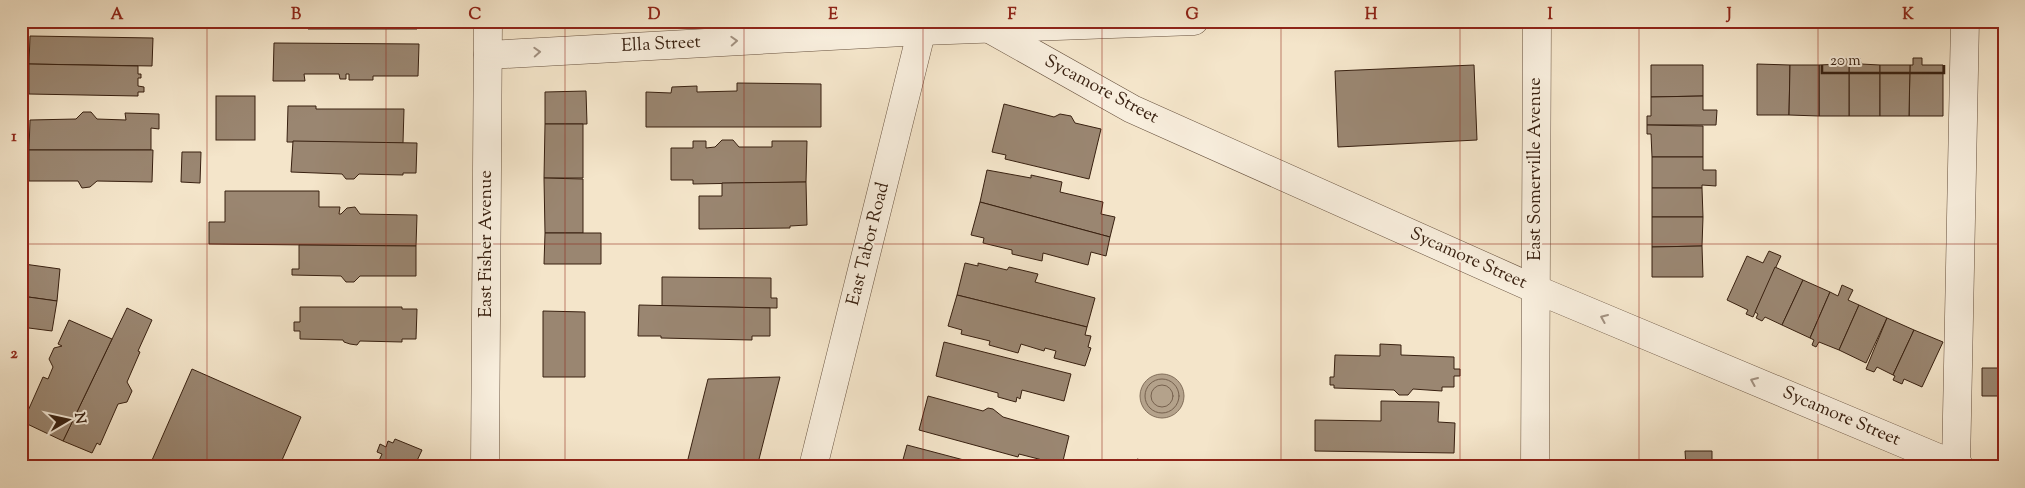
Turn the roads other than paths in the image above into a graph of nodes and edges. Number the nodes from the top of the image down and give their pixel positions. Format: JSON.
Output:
{"nodes":[{"id":1,"x":488,"y":21,"type":"edge"},
{"id":2,"x":1194,"y":21,"type":"edge"},
{"id":3,"x":1536,"y":21,"type":"edge"},
{"id":4,"x":1965,"y":21,"type":"edge"},
{"id":5,"x":923,"y":26,"type":"edge"},
{"id":6,"x":988,"y":28,"type":"junction"},
{"id":7,"x":488,"y":55,"type":"junction"},
{"id":8,"x":1535,"y":289,"type":"junction"},
{"id":9,"x":1958,"y":466,"type":"edge"},
{"id":10,"x":485,"y":467,"type":"edge"},
{"id":11,"x":813,"y":467,"type":"edge"},
{"id":12,"x":1535,"y":467,"type":"edge"}],
"edges":[{"from":1,"to":7,"type":"street","name":"East Fisher Avenue"},
{"from":2,"to":6,"type":"street","name":"Ella Street"},
{"from":3,"to":8,"type":"street","name":"East Somerville Avenue"},
{"from":4,"to":9,"type":"street"},
{"from":5,"to":6,"type":"street","name":"Ella Street"},
{"from":7,"to":5,"type":"street","name":"Ella Street","one_way":true},
{"from":5,"to":11,"type":"street","name":"East Tabor Road"},
{"from":6,"to":8,"type":"street","name":"Sycamore Street"},
{"from":7,"to":10,"type":"street","name":"East Fisher Avenue"},
{"from":9,"to":8,"type":"street","name":"Sycamore Street","one_way":true},
{"from":8,"to":12,"type":"street","name":"East Somerville Avenue"}]}
